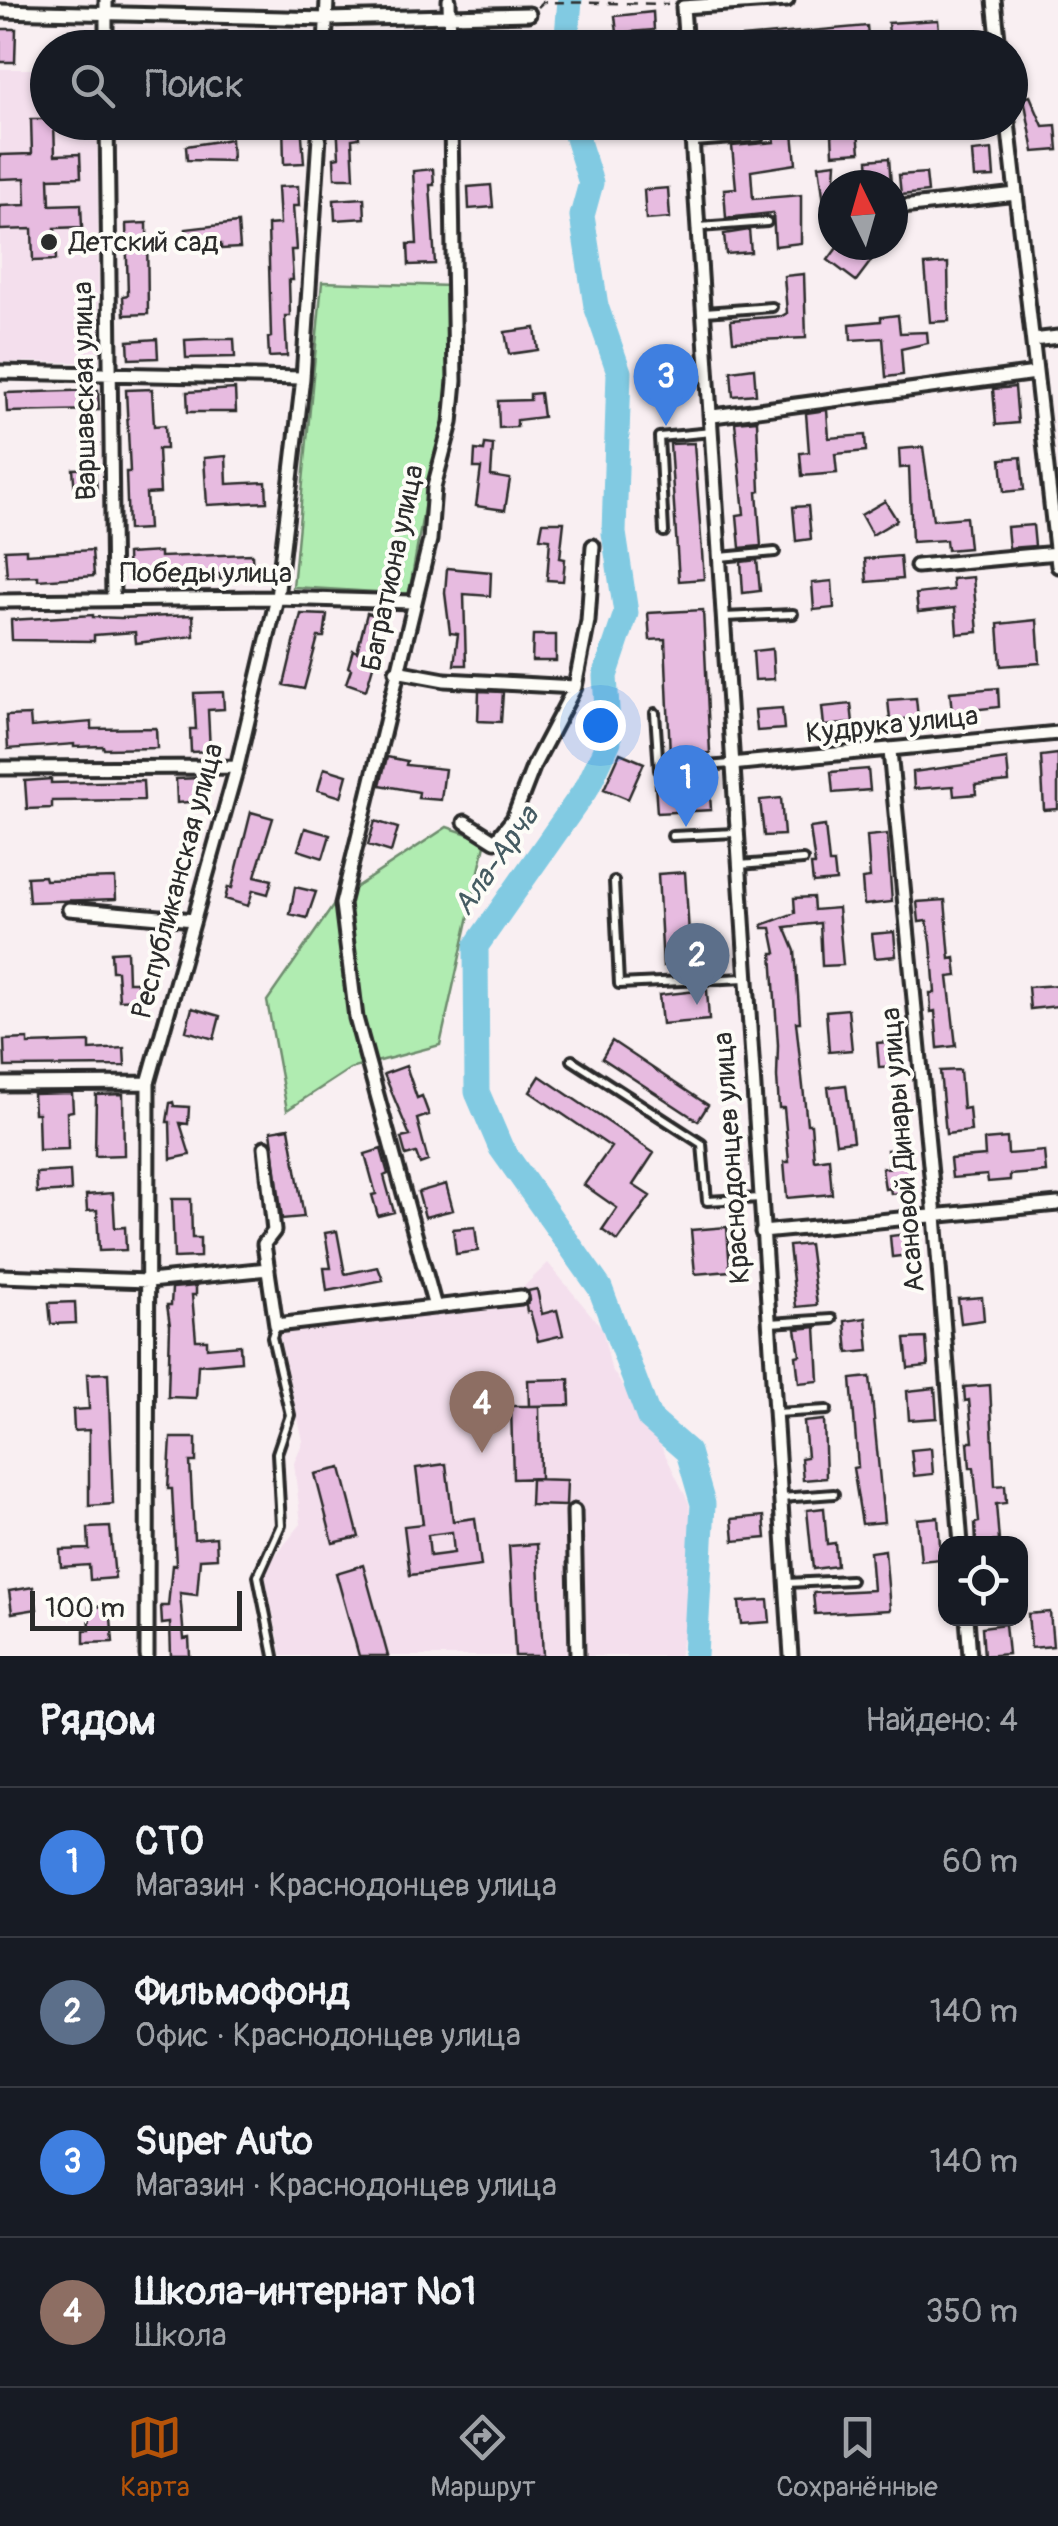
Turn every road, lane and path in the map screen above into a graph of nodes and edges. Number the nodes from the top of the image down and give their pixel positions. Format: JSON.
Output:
{"nodes":[{"id":1,"x":327,"y":0,"type":"edge"},
{"id":2,"x":449,"y":0,"type":"edge"},
{"id":3,"x":788,"y":0,"type":"edge"},
{"id":4,"x":994,"y":0,"type":"edge"},
{"id":5,"x":591,"y":1,"type":"edge"},
{"id":6,"x":543,"y":2,"type":"edge"},
{"id":7,"x":683,"y":3,"type":"edge"},
{"id":8,"x":106,"y":6,"type":"edge"},
{"id":9,"x":0,"y":10,"type":"edge"},
{"id":10,"x":529,"y":14,"type":"dead end"},
{"id":11,"x":449,"y":17,"type":"junction"},
{"id":12,"x":327,"y":19,"type":"junction"},
{"id":13,"x":326,"y":30,"type":"edge"},
{"id":14,"x":449,"y":30,"type":"edge"},
{"id":15,"x":685,"y":30,"type":"edge"},
{"id":16,"x":997,"y":30,"type":"edge"},
{"id":17,"x":106,"y":140,"type":"edge"},
{"id":18,"x":319,"y":140,"type":"edge"},
{"id":19,"x":451,"y":140,"type":"edge"},
{"id":20,"x":719,"y":140,"type":"edge"},
{"id":21,"x":1010,"y":140,"type":"edge"},
{"id":22,"x":693,"y":142,"type":"joint"},
{"id":23,"x":1016,"y":194,"type":"junction"},
{"id":24,"x":908,"y":206,"type":"edge"},
{"id":25,"x":767,"y":222,"type":"dead end"},
{"id":26,"x":699,"y":227,"type":"junction"},
{"id":27,"x":772,"y":307,"type":"dead end"},
{"id":28,"x":705,"y":312,"type":"junction"},
{"id":29,"x":1058,"y":337,"type":"edge"},
{"id":30,"x":1033,"y":340,"type":"junction"},
{"id":31,"x":0,"y":372,"type":"edge"},
{"id":32,"x":1036,"y":372,"type":"junction"},
{"id":33,"x":109,"y":374,"type":"junction"},
{"id":34,"x":302,"y":378,"type":"junction"},
{"id":35,"x":713,"y":416,"type":"junction"},
{"id":36,"x":714,"y":432,"type":"junction"},
{"id":37,"x":664,"y":532,"type":"dead end"},
{"id":38,"x":594,"y":546,"type":"dead end"},
{"id":39,"x":775,"y":552,"type":"dead end"},
{"id":40,"x":720,"y":557,"type":"junction"},
{"id":41,"x":1057,"y":560,"type":"edge"},
{"id":42,"x":917,"y":566,"type":"dead end"},
{"id":43,"x":112,"y":598,"type":"junction"},
{"id":44,"x":277,"y":598,"type":"junction"},
{"id":45,"x":0,"y":600,"type":"edge"},
{"id":46,"x":412,"y":602,"type":"junction"},
{"id":47,"x":793,"y":614,"type":"dead end"},
{"id":48,"x":723,"y":616,"type":"junction"},
{"id":49,"x":396,"y":670,"type":"junction"},
{"id":50,"x":575,"y":687,"type":"junction"},
{"id":51,"x":656,"y":713,"type":"dead end"},
{"id":52,"x":1058,"y":732,"type":"edge"},
{"id":53,"x":890,"y":751,"type":"junction"},
{"id":54,"x":731,"y":764,"type":"junction"},
{"id":55,"x":237,"y":767,"type":"junction"},
{"id":56,"x":0,"y":768,"type":"edge"},
{"id":57,"x":465,"y":822,"type":"dead end"},
{"id":58,"x":736,"y":833,"type":"junction"},
{"id":59,"x":672,"y":836,"type":"dead end"},
{"id":60,"x":803,"y":860,"type":"dead end"},
{"id":61,"x":738,"y":865,"type":"junction"},
{"id":62,"x":614,"y":881,"type":"dead end"},
{"id":63,"x":70,"y":910,"type":"dead end"},
{"id":64,"x":194,"y":920,"type":"junction"},
{"id":65,"x":745,"y":978,"type":"junction"},
{"id":66,"x":572,"y":1060,"type":"dead end"},
{"id":67,"x":148,"y":1083,"type":"junction"},
{"id":68,"x":0,"y":1084,"type":"edge"},
{"id":69,"x":265,"y":1147,"type":"dead end"},
{"id":70,"x":760,"y":1198,"type":"junction"},
{"id":71,"x":1058,"y":1204,"type":"edge"},
{"id":72,"x":936,"y":1216,"type":"junction"},
{"id":73,"x":762,"y":1232,"type":"junction"},
{"id":74,"x":268,"y":1269,"type":"junction"},
{"id":75,"x":0,"y":1276,"type":"edge"},
{"id":76,"x":149,"y":1281,"type":"junction"},
{"id":77,"x":521,"y":1297,"type":"dead end"},
{"id":78,"x":435,"y":1307,"type":"junction"},
{"id":79,"x":832,"y":1318,"type":"dead end"},
{"id":80,"x":768,"y":1323,"type":"junction"},
{"id":81,"x":276,"y":1325,"type":"junction"},
{"id":82,"x":827,"y":1410,"type":"dead end"},
{"id":83,"x":774,"y":1414,"type":"junction"},
{"id":84,"x":834,"y":1494,"type":"dead end"},
{"id":85,"x":780,"y":1498,"type":"junction"},
{"id":86,"x":574,"y":1511,"type":"dead end"},
{"id":87,"x":961,"y":1536,"type":"edge"},
{"id":88,"x":850,"y":1580,"type":"dead end"},
{"id":89,"x":786,"y":1583,"type":"junction"},
{"id":90,"x":968,"y":1626,"type":"edge"},
{"id":91,"x":148,"y":1656,"type":"edge"},
{"id":92,"x":274,"y":1656,"type":"edge"},
{"id":93,"x":577,"y":1656,"type":"edge"},
{"id":94,"x":791,"y":1656,"type":"edge"},
{"id":95,"x":970,"y":1656,"type":"edge"}],
"edges":[{"from":1,"to":12,"type":"street"},
{"from":2,"to":11,"type":"street"},
{"from":3,"to":7,"type":"street"},
{"from":4,"to":16,"type":"street"},
{"from":5,"to":6,"type":"path"},
{"from":5,"to":7,"type":"path"},
{"from":7,"to":15,"type":"street"},
{"from":8,"to":9,"type":"street"},
{"from":8,"to":12,"type":"street"},
{"from":10,"to":11,"type":"street"},
{"from":11,"to":12,"type":"street"},
{"from":11,"to":14,"type":"street"},
{"from":12,"to":13,"type":"street"},
{"from":17,"to":33,"type":"street","name":"Варшавская улица"},
{"from":18,"to":34,"type":"street","name":"Республиканская улица"},
{"from":19,"to":46,"type":"street","name":"Багратиона улица"},
{"from":20,"to":22,"type":"lane"},
{"from":21,"to":23,"type":"street"},
{"from":22,"to":26,"type":"street","name":"Краснодонцев улица"},
{"from":23,"to":24,"type":"street"},
{"from":23,"to":30,"type":"street"},
{"from":25,"to":26,"type":"lane"},
{"from":26,"to":28,"type":"street","name":"Краснодонцев улица"},
{"from":27,"to":28,"type":"lane"},
{"from":28,"to":35,"type":"street","name":"Краснодонцев улица"},
{"from":29,"to":30,"type":"street"},
{"from":30,"to":32,"type":"street"},
{"from":31,"to":33,"type":"street"},
{"from":32,"to":35,"type":"street"},
{"from":32,"to":41,"type":"street"},
{"from":33,"to":34,"type":"street"},
{"from":33,"to":43,"type":"street","name":"Варшавская улица"},
{"from":34,"to":44,"type":"street","name":"Республиканская улица"},
{"from":35,"to":36,"type":"street","name":"Краснодонцев улица"},
{"from":36,"to":37,"type":"lane"},
{"from":36,"to":40,"type":"street","name":"Краснодонцев улица"},
{"from":38,"to":50,"type":"street"},
{"from":39,"to":40,"type":"lane"},
{"from":40,"to":48,"type":"street","name":"Краснодонцев улица"},
{"from":41,"to":42,"type":"street"},
{"from":43,"to":44,"type":"street","name":"Победы улица"},
{"from":43,"to":45,"type":"street","name":"Победы улица"},
{"from":44,"to":46,"type":"street","name":"Победы улица"},
{"from":44,"to":55,"type":"street","name":"Республиканская улица"},
{"from":46,"to":49,"type":"street","name":"Багратиона улица"},
{"from":47,"to":48,"type":"lane"},
{"from":48,"to":54,"type":"street","name":"Краснодонцев улица"},
{"from":49,"to":50,"type":"street"},
{"from":49,"to":78,"type":"street","name":"Багратиона улица"},
{"from":50,"to":57,"type":"street"},
{"from":51,"to":54,"type":"lane"},
{"from":52,"to":53,"type":"street","name":"Кудрука улица"},
{"from":53,"to":54,"type":"street","name":"Кудрука улица"},
{"from":53,"to":72,"type":"street","name":"Асановой Динары улица"},
{"from":54,"to":58,"type":"street","name":"Краснодонцев улица"},
{"from":55,"to":56,"type":"street"},
{"from":55,"to":64,"type":"street","name":"Республиканская улица"},
{"from":58,"to":59,"type":"lane"},
{"from":58,"to":61,"type":"street","name":"Краснодонцев улица"},
{"from":60,"to":61,"type":"lane"},
{"from":61,"to":65,"type":"street","name":"Краснодонцев улица"},
{"from":62,"to":65,"type":"lane"},
{"from":63,"to":64,"type":"street"},
{"from":64,"to":67,"type":"street","name":"Республиканская улица"},
{"from":65,"to":70,"type":"street","name":"Краснодонцев улица"},
{"from":66,"to":70,"type":"lane"},
{"from":67,"to":68,"type":"street"},
{"from":67,"to":76,"type":"street","name":"Республиканская улица"},
{"from":69,"to":74,"type":"street"},
{"from":70,"to":73,"type":"street","name":"Краснодонцев улица"},
{"from":71,"to":72,"type":"street"},
{"from":72,"to":73,"type":"street"},
{"from":72,"to":87,"type":"street","name":"Асановой Динары улица"},
{"from":73,"to":80,"type":"street","name":"Краснодонцев улица"},
{"from":74,"to":76,"type":"street"},
{"from":74,"to":81,"type":"street"},
{"from":75,"to":76,"type":"street"},
{"from":76,"to":91,"type":"street","name":"Республиканская улица"},
{"from":77,"to":78,"type":"street"},
{"from":78,"to":81,"type":"street"},
{"from":79,"to":80,"type":"lane"},
{"from":80,"to":83,"type":"street","name":"Краснодонцев улица"},
{"from":81,"to":92,"type":"lane"},
{"from":82,"to":83,"type":"lane"},
{"from":83,"to":85,"type":"street","name":"Краснодонцев улица"},
{"from":84,"to":85,"type":"lane"},
{"from":85,"to":89,"type":"street","name":"Краснодонцев улица"},
{"from":86,"to":93,"type":"street"},
{"from":88,"to":89,"type":"lane"},
{"from":89,"to":94,"type":"street","name":"Краснодонцев улица"},
{"from":90,"to":95,"type":"street"}]}
